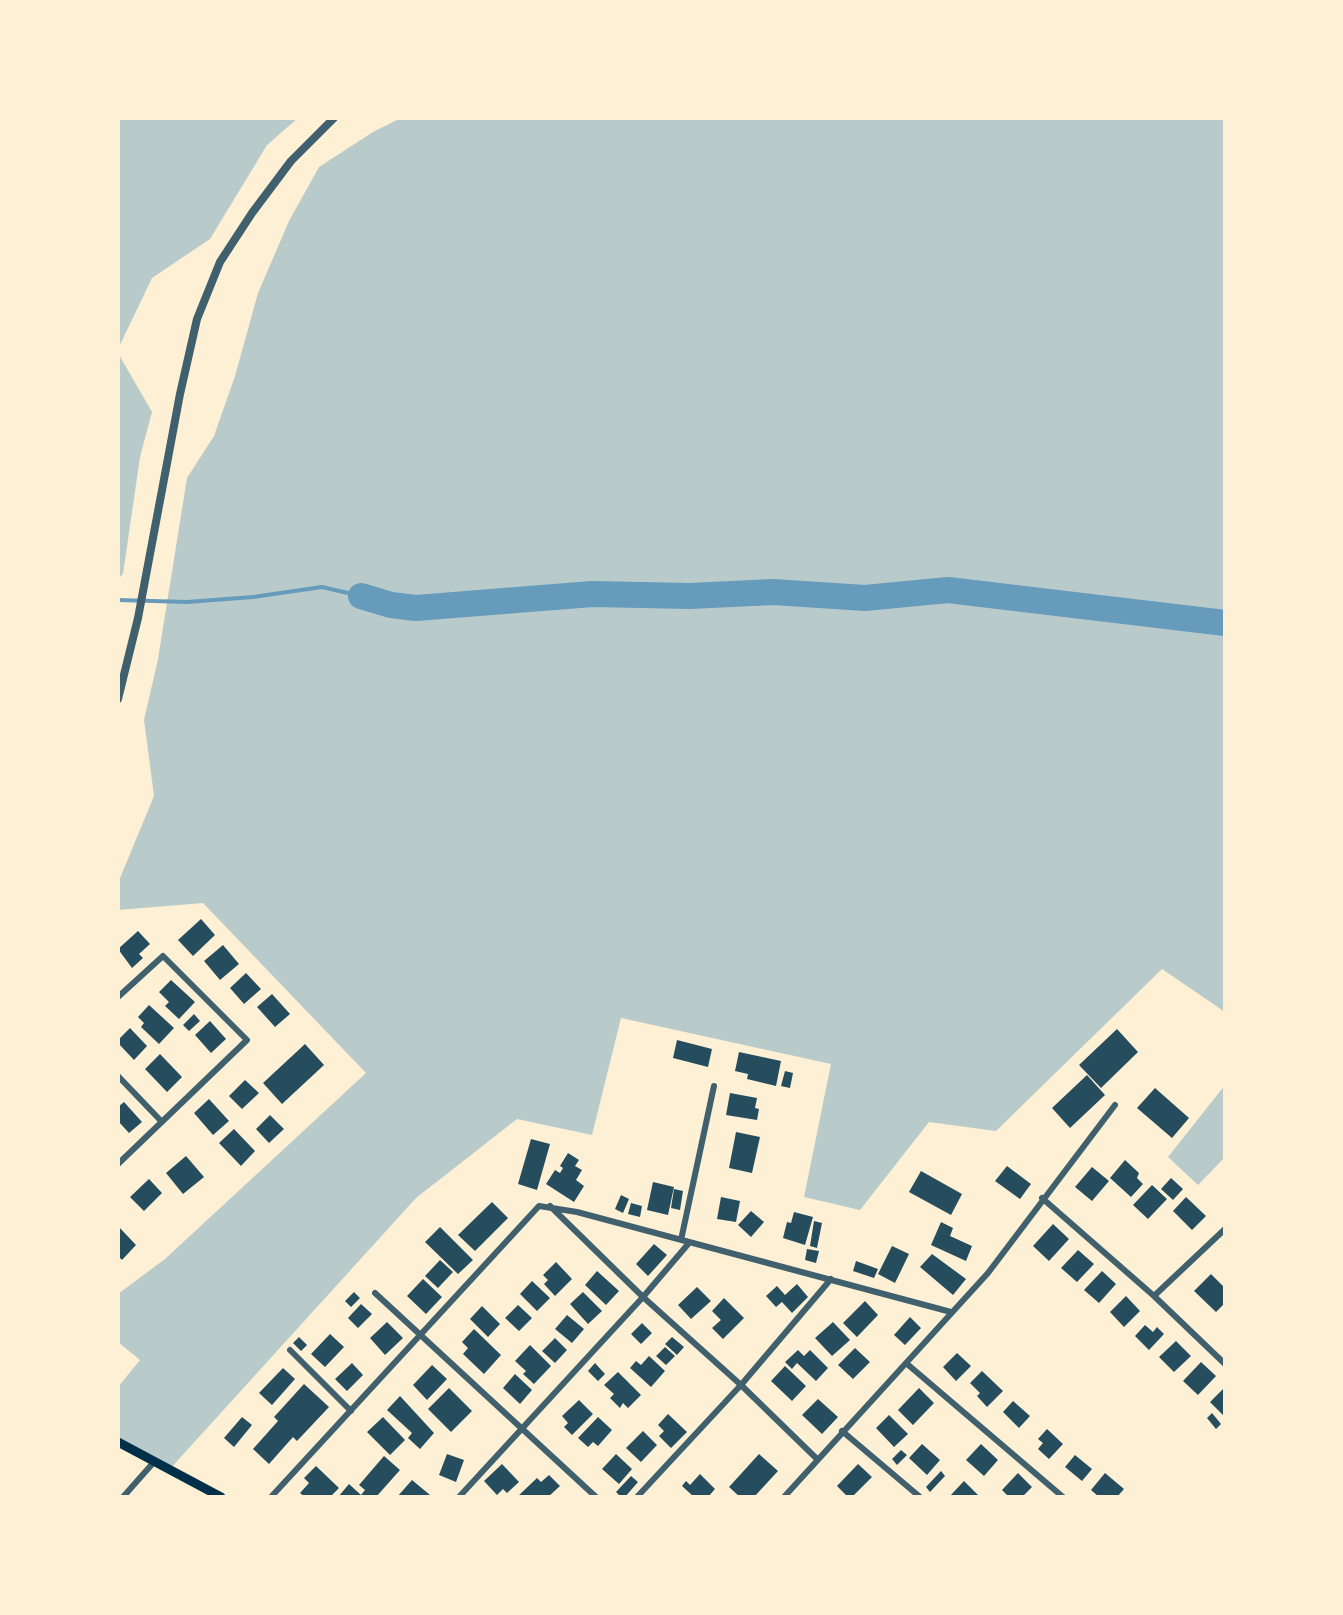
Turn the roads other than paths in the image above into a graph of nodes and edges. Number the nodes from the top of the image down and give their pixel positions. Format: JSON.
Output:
{"nodes":[{"id":1,"x":334,"y":118,"type":"edge"},
{"id":2,"x":118,"y":699,"type":"edge"},
{"id":3,"x":118,"y":997,"type":"edge"},
{"id":4,"x":118,"y":1076,"type":"edge"},
{"id":5,"x":714,"y":1086,"type":"dead end"},
{"id":6,"x":1115,"y":1105,"type":"dead end"},
{"id":7,"x":162,"y":1122,"type":"junction"},
{"id":8,"x":118,"y":1164,"type":"edge"},
{"id":9,"x":1042,"y":1198,"type":"junction"},
{"id":10,"x":550,"y":1206,"type":"junction"},
{"id":11,"x":1225,"y":1229,"type":"edge"},
{"id":12,"x":681,"y":1240,"type":"junction"},
{"id":13,"x":689,"y":1243,"type":"junction"},
{"id":14,"x":831,"y":1279,"type":"junction"},
{"id":15,"x":375,"y":1293,"type":"dead end"},
{"id":16,"x":1154,"y":1296,"type":"junction"},
{"id":17,"x":643,"y":1297,"type":"junction"},
{"id":18,"x":951,"y":1312,"type":"junction"},
{"id":19,"x":421,"y":1337,"type":"junction"},
{"id":20,"x":290,"y":1350,"type":"dead end"},
{"id":21,"x":906,"y":1363,"type":"junction"},
{"id":22,"x":1225,"y":1364,"type":"edge"},
{"id":23,"x":741,"y":1385,"type":"junction"},
{"id":24,"x":351,"y":1411,"type":"junction"},
{"id":25,"x":520,"y":1429,"type":"junction"},
{"id":26,"x":842,"y":1431,"type":"junction"},
{"id":27,"x":118,"y":1442,"type":"edge"},
{"id":28,"x":817,"y":1459,"type":"junction"},
{"id":29,"x":154,"y":1462,"type":"junction"},
{"id":30,"x":123,"y":1497,"type":"edge"},
{"id":31,"x":221,"y":1497,"type":"edge"},
{"id":32,"x":271,"y":1497,"type":"edge"},
{"id":33,"x":459,"y":1497,"type":"edge"},
{"id":34,"x":596,"y":1497,"type":"edge"},
{"id":35,"x":637,"y":1497,"type":"edge"},
{"id":36,"x":784,"y":1497,"type":"edge"},
{"id":37,"x":920,"y":1497,"type":"edge"},
{"id":38,"x":1063,"y":1497,"type":"edge"}],
"edges":[{"from":1,"to":2,"type":"street"},
{"from":3,"to":7,"type":"street"},
{"from":4,"to":7,"type":"street"},
{"from":5,"to":12,"type":"street"},
{"from":6,"to":9,"type":"street"},
{"from":7,"to":8,"type":"street"},
{"from":9,"to":16,"type":"street"},
{"from":9,"to":18,"type":"street"},
{"from":10,"to":12,"type":"street"},
{"from":10,"to":17,"type":"street"},
{"from":10,"to":19,"type":"street"},
{"from":11,"to":16,"type":"street"},
{"from":12,"to":13,"type":"street"},
{"from":13,"to":14,"type":"street"},
{"from":13,"to":17,"type":"street"},
{"from":14,"to":18,"type":"street"},
{"from":14,"to":23,"type":"street"},
{"from":15,"to":19,"type":"street"},
{"from":16,"to":22,"type":"street"},
{"from":17,"to":23,"type":"street"},
{"from":17,"to":25,"type":"street"},
{"from":18,"to":21,"type":"street"},
{"from":19,"to":24,"type":"street"},
{"from":19,"to":25,"type":"street"},
{"from":20,"to":24,"type":"street"},
{"from":21,"to":26,"type":"street"},
{"from":21,"to":38,"type":"street"},
{"from":23,"to":28,"type":"street"},
{"from":23,"to":35,"type":"street"},
{"from":24,"to":32,"type":"street"},
{"from":25,"to":33,"type":"street"},
{"from":25,"to":34,"type":"street"},
{"from":26,"to":28,"type":"street"},
{"from":26,"to":37,"type":"street"},
{"from":27,"to":29,"type":"main road"},
{"from":28,"to":36,"type":"street"},
{"from":29,"to":30,"type":"street"},
{"from":29,"to":31,"type":"main road"}]}
